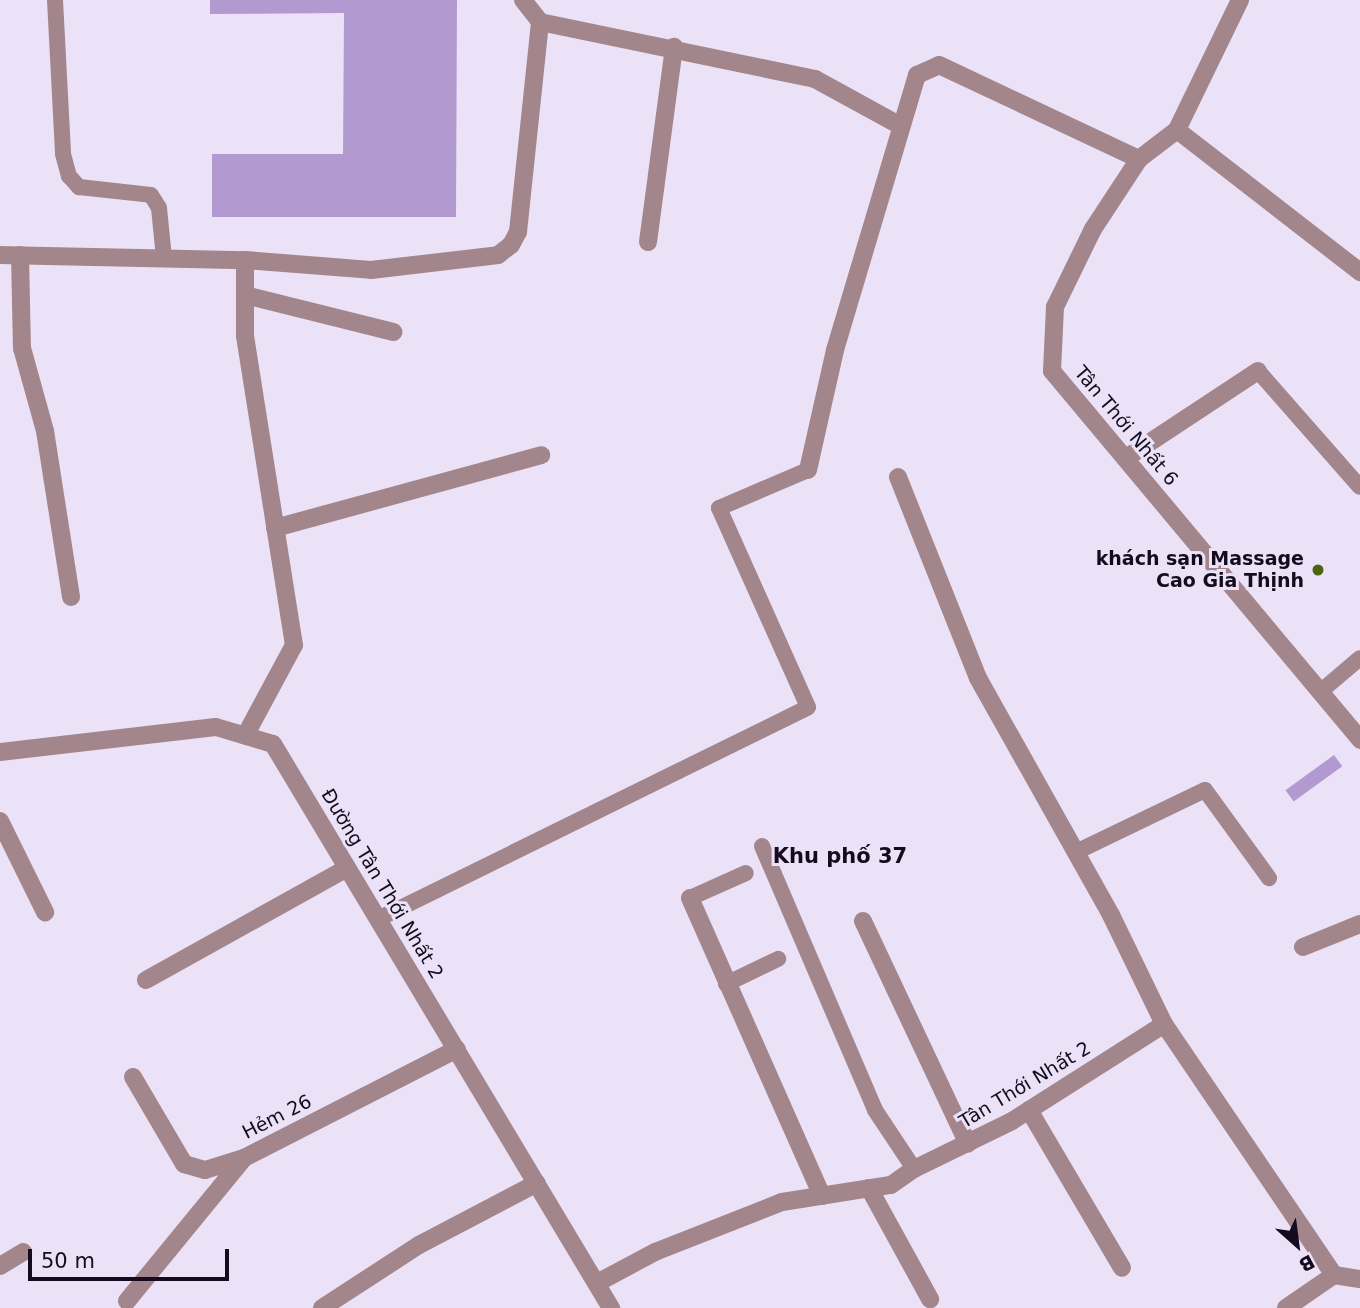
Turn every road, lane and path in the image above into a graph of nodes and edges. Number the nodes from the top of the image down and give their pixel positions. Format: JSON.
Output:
{"nodes":[{"id":1,"x":55,"y":0,"type":"edge"},
{"id":2,"x":523,"y":0,"type":"edge"},
{"id":3,"x":1240,"y":0,"type":"edge"},
{"id":4,"x":540,"y":22,"type":"junction"},
{"id":5,"x":674,"y":47,"type":"junction"},
{"id":6,"x":899,"y":125,"type":"junction"},
{"id":7,"x":1177,"y":130,"type":"junction"},
{"id":8,"x":1139,"y":159,"type":"junction"},
{"id":9,"x":649,"y":242,"type":"dead end"},
{"id":10,"x":0,"y":255,"type":"edge"},
{"id":11,"x":20,"y":255,"type":"junction"},
{"id":12,"x":164,"y":258,"type":"junction"},
{"id":13,"x":245,"y":260,"type":"junction"},
{"id":14,"x":1360,"y":272,"type":"edge"},
{"id":15,"x":245,"y":295,"type":"junction"},
{"id":16,"x":393,"y":332,"type":"dead end"},
{"id":17,"x":1258,"y":371,"type":"joint"},
{"id":18,"x":541,"y":455,"type":"dead end"},
{"id":19,"x":1126,"y":458,"type":"junction"},
{"id":20,"x":808,"y":470,"type":"joint"},
{"id":21,"x":898,"y":477,"type":"dead end"},
{"id":22,"x":1360,"y":487,"type":"edge"},
{"id":23,"x":275,"y":528,"type":"junction"},
{"id":24,"x":71,"y":597,"type":"dead end"},
{"id":25,"x":1360,"y":658,"type":"edge"},
{"id":26,"x":1320,"y":692,"type":"junction"},
{"id":27,"x":245,"y":736,"type":"junction"},
{"id":28,"x":1360,"y":740,"type":"edge"},
{"id":29,"x":0,"y":752,"type":"edge"},
{"id":30,"x":0,"y":821,"type":"edge"},
{"id":31,"x":762,"y":846,"type":"dead end"},
{"id":32,"x":1076,"y":852,"type":"junction"},
{"id":33,"x":347,"y":868,"type":"junction"},
{"id":34,"x":746,"y":873,"type":"dead end"},
{"id":35,"x":1269,"y":878,"type":"dead end"},
{"id":36,"x":690,"y":898,"type":"joint"},
{"id":37,"x":45,"y":912,"type":"dead end"},
{"id":38,"x":378,"y":919,"type":"junction"},
{"id":39,"x":863,"y":921,"type":"dead end"},
{"id":40,"x":1360,"y":924,"type":"edge"},
{"id":41,"x":1303,"y":947,"type":"dead end"},
{"id":42,"x":778,"y":958,"type":"dead end"},
{"id":43,"x":146,"y":980,"type":"dead end"},
{"id":44,"x":726,"y":984,"type":"junction"},
{"id":45,"x":1164,"y":1024,"type":"junction"},
{"id":46,"x":457,"y":1049,"type":"junction"},
{"id":47,"x":133,"y":1077,"type":"dead end"},
{"id":48,"x":1029,"y":1110,"type":"junction"},
{"id":49,"x":968,"y":1144,"type":"junction"},
{"id":50,"x":244,"y":1158,"type":"junction"},
{"id":51,"x":914,"y":1169,"type":"junction"},
{"id":52,"x":537,"y":1183,"type":"junction"},
{"id":53,"x":870,"y":1188,"type":"junction"},
{"id":54,"x":822,"y":1196,"type":"junction"},
{"id":55,"x":23,"y":1252,"type":"dead end"},
{"id":56,"x":0,"y":1266,"type":"edge"},
{"id":57,"x":1122,"y":1268,"type":"dead end"},
{"id":58,"x":1334,"y":1275,"type":"junction"},
{"id":59,"x":1360,"y":1279,"type":"edge"},
{"id":60,"x":597,"y":1283,"type":"junction"},
{"id":61,"x":930,"y":1299,"type":"dead end"},
{"id":62,"x":127,"y":1301,"type":"dead end"},
{"id":63,"x":322,"y":1308,"type":"edge"},
{"id":64,"x":611,"y":1308,"type":"edge"},
{"id":65,"x":1286,"y":1308,"type":"edge"}],
"edges":[{"from":1,"to":12,"type":"lane"},
{"from":2,"to":4,"type":"street"},
{"from":3,"to":7,"type":"street","name":"Tân Thới Nhất 6"},
{"from":4,"to":5,"type":"street"},
{"from":4,"to":13,"type":"street"},
{"from":5,"to":6,"type":"street"},
{"from":5,"to":9,"type":"street"},
{"from":6,"to":8,"type":"street"},
{"from":6,"to":20,"type":"street"},
{"from":7,"to":8,"type":"street","name":"Tân Thới Nhất 6"},
{"from":7,"to":14,"type":"street"},
{"from":8,"to":19,"type":"street","name":"Tân Thới Nhất 6"},
{"from":10,"to":11,"type":"street"},
{"from":11,"to":12,"type":"street"},
{"from":11,"to":24,"type":"street"},
{"from":12,"to":13,"type":"street"},
{"from":13,"to":15,"type":"street"},
{"from":15,"to":16,"type":"street"},
{"from":15,"to":23,"type":"street"},
{"from":17,"to":19,"type":"street"},
{"from":17,"to":22,"type":"lane"},
{"from":18,"to":23,"type":"street"},
{"from":19,"to":26,"type":"street","name":"Tân Thới Nhất 6"},
{"from":20,"to":38,"type":"lane"},
{"from":21,"to":32,"type":"street"},
{"from":23,"to":27,"type":"street"},
{"from":25,"to":26,"type":"lane"},
{"from":26,"to":28,"type":"street","name":"Tân Thới Nhất 6"},
{"from":27,"to":29,"type":"street","name":"Đường Tân Thới Nhất 2"},
{"from":27,"to":33,"type":"street","name":"Đường Tân Thới Nhất 2"},
{"from":30,"to":37,"type":"street"},
{"from":31,"to":51,"type":"lane"},
{"from":32,"to":35,"type":"lane"},
{"from":32,"to":45,"type":"street"},
{"from":33,"to":38,"type":"street","name":"Đường Tân Thới Nhất 2"},
{"from":33,"to":43,"type":"street"},
{"from":34,"to":36,"type":"lane"},
{"from":36,"to":44,"type":"street"},
{"from":38,"to":46,"type":"street","name":"Đường Tân Thới Nhất 2"},
{"from":39,"to":49,"type":"street"},
{"from":40,"to":41,"type":"street"},
{"from":42,"to":44,"type":"lane"},
{"from":44,"to":54,"type":"street"},
{"from":45,"to":48,"type":"street","name":"Tân Thới Nhất 2"},
{"from":45,"to":58,"type":"street"},
{"from":46,"to":50,"type":"street","name":"Hẻm 26"},
{"from":46,"to":52,"type":"street","name":"Đường Tân Thới Nhất 2"},
{"from":47,"to":50,"type":"street"},
{"from":48,"to":49,"type":"street","name":"Tân Thới Nhất 2"},
{"from":48,"to":57,"type":"street"},
{"from":49,"to":51,"type":"street","name":"Tân Thới Nhất 2"},
{"from":50,"to":62,"type":"street","name":"Hẻm 26"},
{"from":51,"to":53,"type":"street","name":"Tân Thới Nhất 2"},
{"from":52,"to":60,"type":"street","name":"Đường Tân Thới Nhất 2"},
{"from":52,"to":63,"type":"street"},
{"from":53,"to":54,"type":"street","name":"Tân Thới Nhất 2"},
{"from":53,"to":61,"type":"street"},
{"from":54,"to":60,"type":"street","name":"Tân Thới Nhất 2"},
{"from":55,"to":56,"type":"street"},
{"from":58,"to":59,"type":"street"},
{"from":58,"to":65,"type":"street"},
{"from":60,"to":64,"type":"street","name":"Đường Tân Thới Nhất 2"}]}
